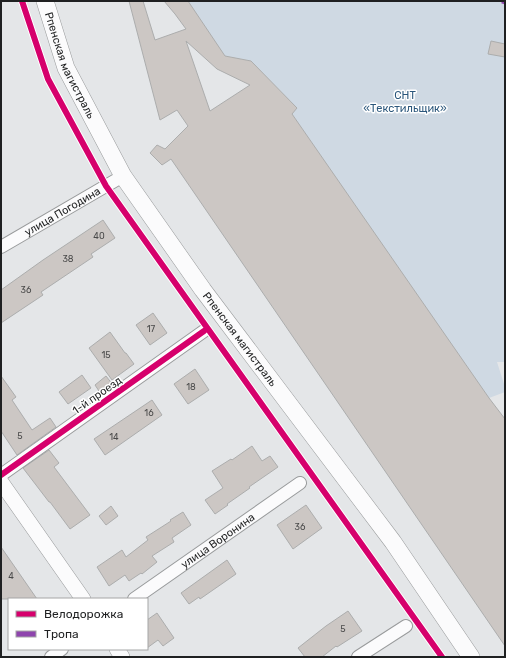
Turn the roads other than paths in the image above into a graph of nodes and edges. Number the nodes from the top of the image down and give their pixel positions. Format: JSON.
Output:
{"nodes":[{"id":1,"x":44,"y":1,"type":"edge"},
{"id":2,"x":123,"y":176,"type":"junction"},
{"id":3,"x":1,"y":247,"type":"edge"},
{"id":4,"x":204,"y":331,"type":"dead end"},
{"id":5,"x":1,"y":475,"type":"edge"},
{"id":6,"x":1,"y":482,"type":"edge"},
{"id":7,"x":300,"y":483,"type":"dead end"},
{"id":8,"x":82,"y":598,"type":"edge"},
{"id":9,"x":135,"y":598,"type":"edge"},
{"id":10,"x":406,"y":626,"type":"dead end"},
{"id":11,"x":61,"y":650,"type":"edge"},
{"id":12,"x":51,"y":657,"type":"edge"},
{"id":13,"x":358,"y":657,"type":"edge"},
{"id":14,"x":471,"y":657,"type":"edge"}],
"edges":[{"from":1,"to":2,"type":"main road","name":"Рпенская магистраль"},
{"from":2,"to":3,"type":"street","name":"улица Погодина"},
{"from":2,"to":14,"type":"main road","name":"Рпенская магистраль"},
{"from":4,"to":5,"type":"street","name":"1-й проезд"},
{"from":6,"to":8,"type":"street"},
{"from":7,"to":9,"type":"street","name":"улица Воронина"},
{"from":10,"to":13,"type":"street"},
{"from":11,"to":12,"type":"street"}]}
